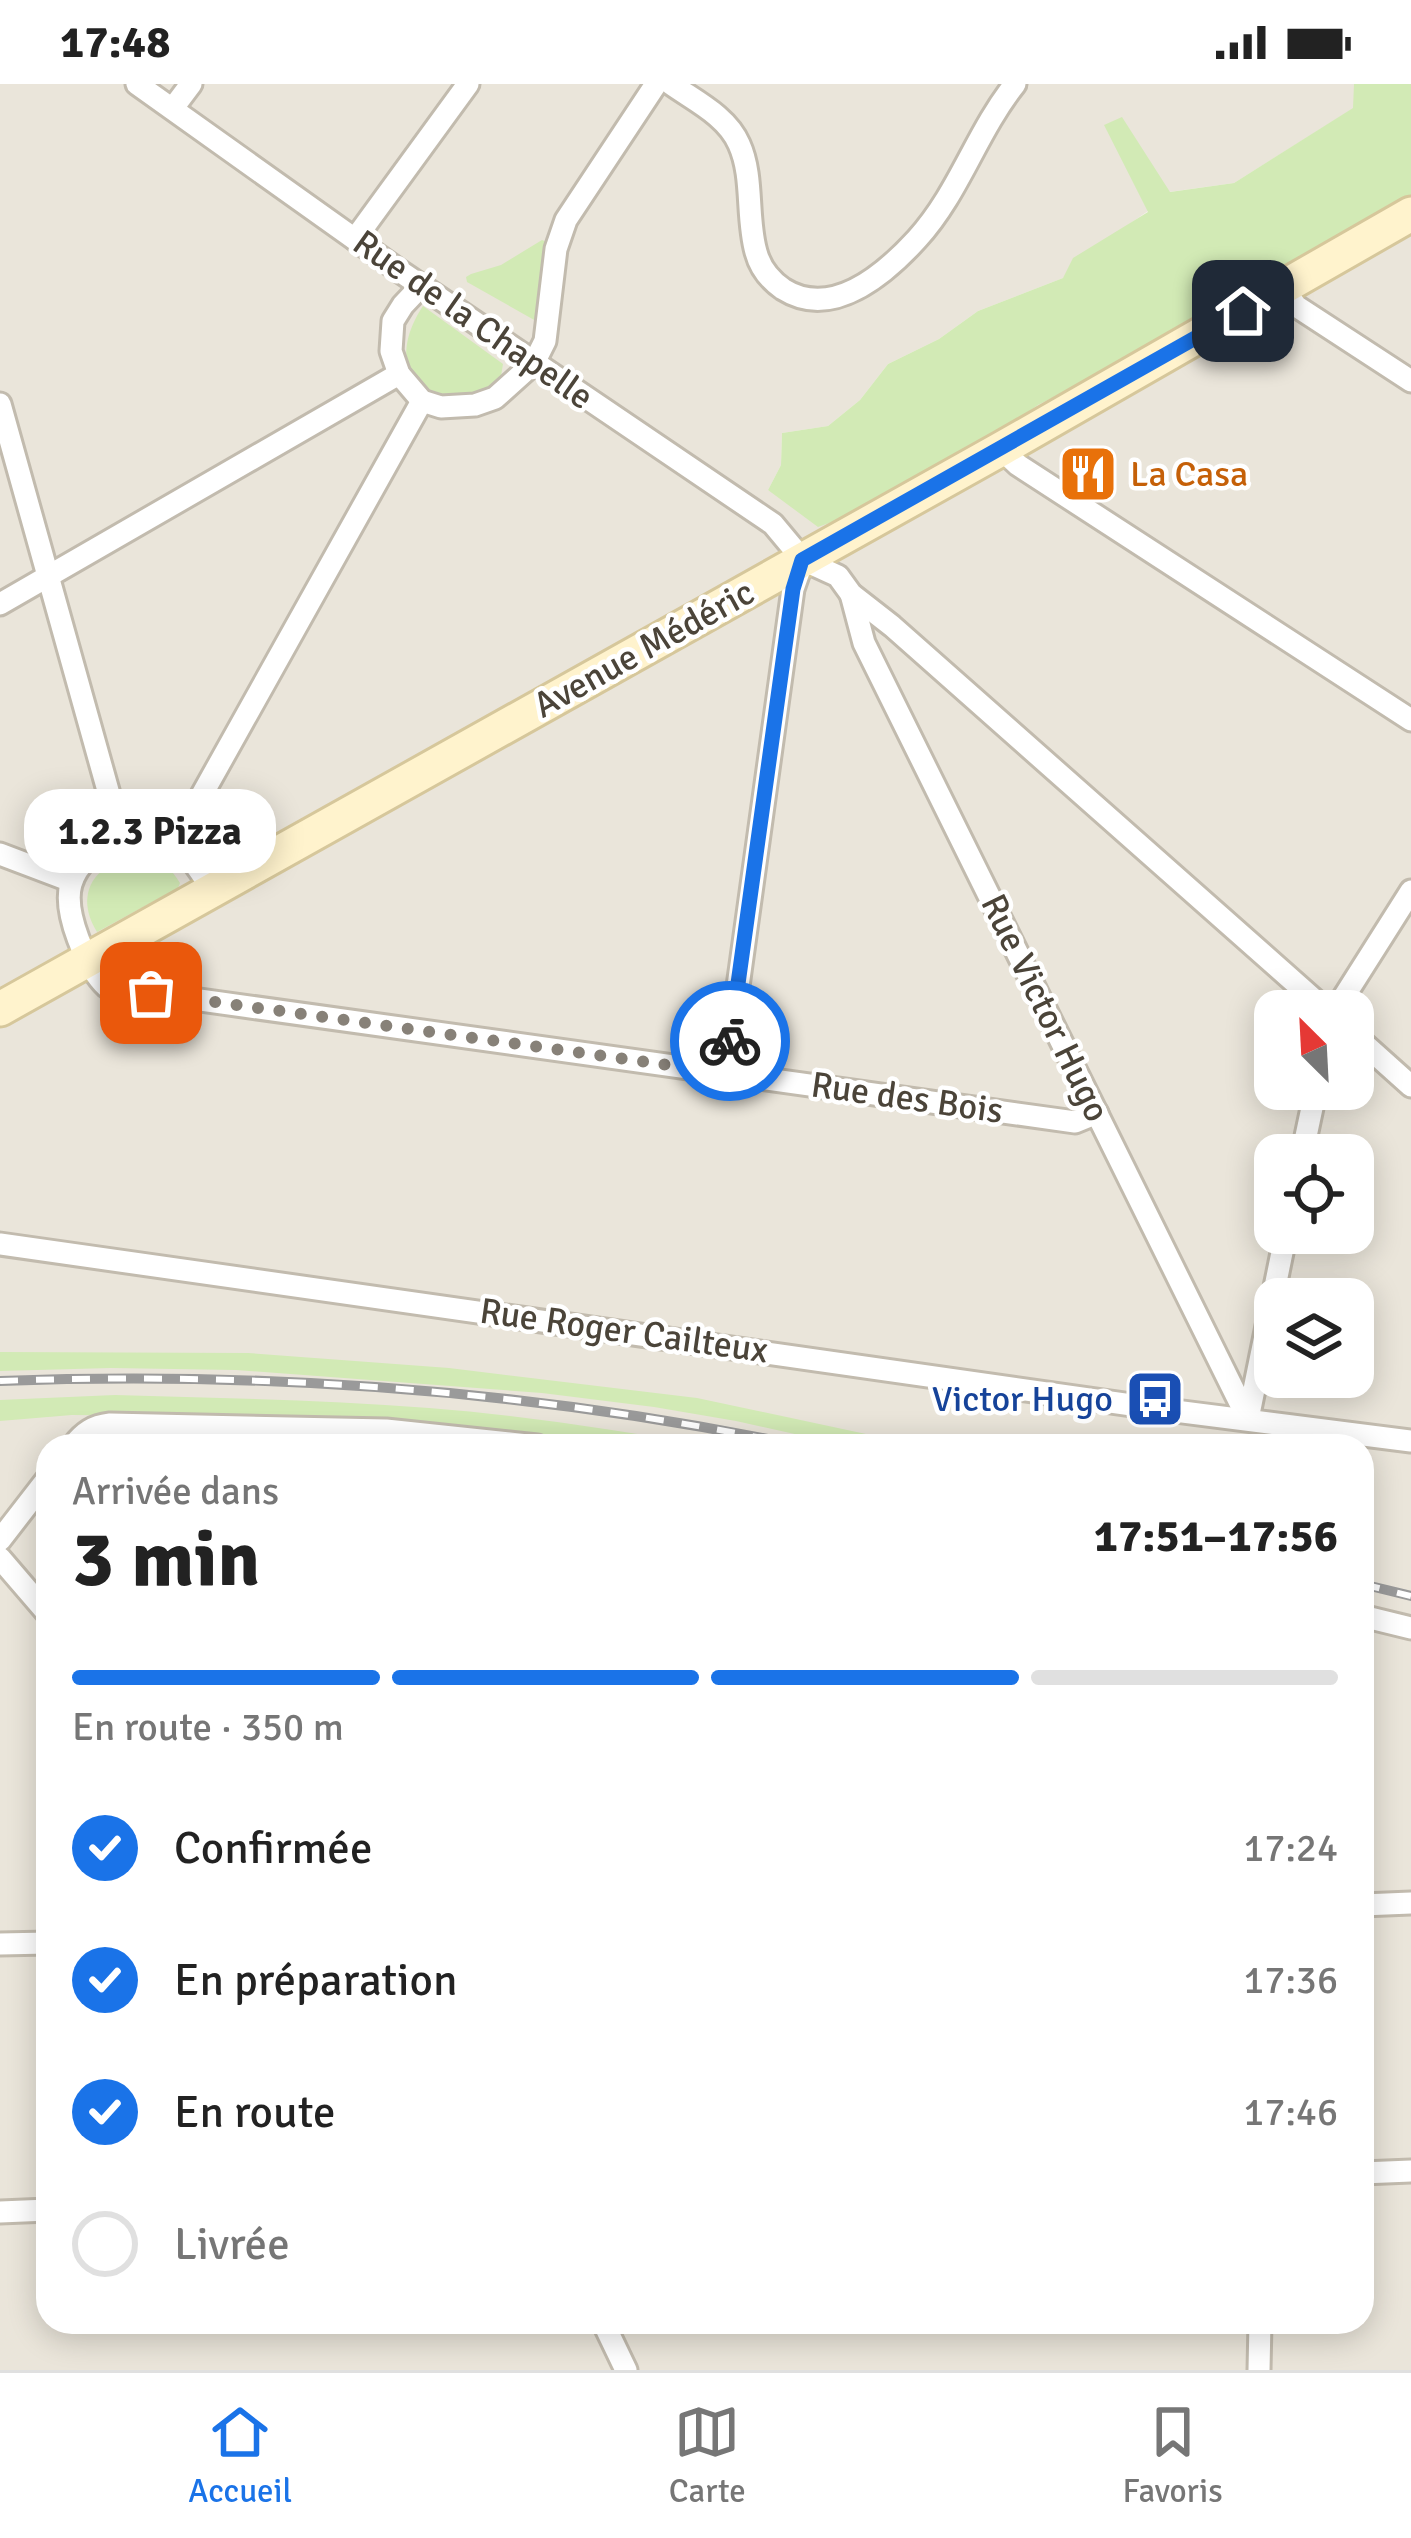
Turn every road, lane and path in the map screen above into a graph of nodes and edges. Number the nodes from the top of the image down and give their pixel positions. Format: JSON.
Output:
{"nodes":[{"id":1,"x":137,"y":84,"type":"edge"},
{"id":2,"x":191,"y":84,"type":"edge"},
{"id":3,"x":467,"y":84,"type":"edge"},
{"id":4,"x":656,"y":84,"type":"edge"},
{"id":5,"x":671,"y":84,"type":"edge"},
{"id":6,"x":1015,"y":84,"type":"edge"},
{"id":7,"x":173,"y":108,"type":"junction"},
{"id":8,"x":1411,"y":214,"type":"edge"},
{"id":9,"x":355,"y":239,"type":"junction"},
{"id":10,"x":421,"y":286,"type":"junction"},
{"id":11,"x":1283,"y":288,"type":"junction"},
{"id":12,"x":534,"y":363,"type":"junction"},
{"id":13,"x":399,"y":374,"type":"junction"},
{"id":14,"x":1411,"y":381,"type":"edge"},
{"id":15,"x":422,"y":401,"type":"junction"},
{"id":16,"x":0,"y":404,"type":"edge"},
{"id":17,"x":1000,"y":449,"type":"junction"},
{"id":18,"x":802,"y":560,"type":"junction"},
{"id":19,"x":48,"y":577,"type":"junction"},
{"id":20,"x":850,"y":595,"type":"junction"},
{"id":21,"x":0,"y":604,"type":"edge"},
{"id":22,"x":1411,"y":720,"type":"edge"},
{"id":23,"x":121,"y":837,"type":"junction"},
{"id":24,"x":176,"y":843,"type":"junction"},
{"id":25,"x":0,"y":854,"type":"edge"},
{"id":26,"x":71,"y":881,"type":"junction"},
{"id":27,"x":213,"y":891,"type":"junction"},
{"id":28,"x":1411,"y":891,"type":"edge"},
{"id":29,"x":89,"y":959,"type":"junction"},
{"id":30,"x":1307,"y":990,"type":"edge"},
{"id":31,"x":1345,"y":990,"type":"edge"},
{"id":32,"x":0,"y":1009,"type":"edge"},
{"id":33,"x":1374,"y":1053,"type":"edge"},
{"id":34,"x":726,"y":1073,"type":"junction"},
{"id":35,"x":1411,"y":1086,"type":"edge"},
{"id":36,"x":1097,"y":1113,"type":"junction"},
{"id":37,"x":0,"y":1244,"type":"edge"},
{"id":38,"x":1282,"y":1254,"type":"edge"},
{"id":39,"x":1248,"y":1419,"type":"junction"},
{"id":40,"x":82,"y":1434,"type":"edge"},
{"id":41,"x":424,"y":1434,"type":"edge"},
{"id":42,"x":1359,"y":1434,"type":"edge"},
{"id":43,"x":1374,"y":1436,"type":"edge"},
{"id":44,"x":1411,"y":1441,"type":"edge"},
{"id":45,"x":36,"y":1494,"type":"edge"},
{"id":46,"x":0,"y":1540,"type":"edge"},
{"id":47,"x":0,"y":1558,"type":"edge"},
{"id":48,"x":36,"y":1600,"type":"edge"},
{"id":49,"x":1374,"y":1619,"type":"edge"},
{"id":50,"x":1411,"y":1628,"type":"edge"},
{"id":51,"x":1411,"y":1904,"type":"edge"},
{"id":52,"x":1374,"y":1905,"type":"edge"},
{"id":53,"x":36,"y":1942,"type":"edge"},
{"id":54,"x":0,"y":1944,"type":"edge"},
{"id":55,"x":1411,"y":2171,"type":"edge"},
{"id":56,"x":1374,"y":2173,"type":"edge"},
{"id":57,"x":36,"y":2210,"type":"edge"},
{"id":58,"x":0,"y":2212,"type":"edge"},
{"id":59,"x":609,"y":2334,"type":"edge"},
{"id":60,"x":1260,"y":2334,"type":"edge"},
{"id":61,"x":626,"y":2370,"type":"edge"},
{"id":62,"x":1259,"y":2370,"type":"edge"}],
"edges":[{"from":1,"to":7,"type":"street","name":"Rue de la Chapelle"},
{"from":2,"to":7,"type":"street"},
{"from":3,"to":9,"type":"street"},
{"from":4,"to":12,"type":"street"},
{"from":5,"to":6,"type":"street"},
{"from":7,"to":9,"type":"street","name":"Rue de la Chapelle"},
{"from":8,"to":11,"type":"main road","name":"Avenue Médéric"},
{"from":9,"to":10,"type":"street","name":"Rue de la Chapelle"},
{"from":10,"to":12,"type":"street","name":"Rue de la Chapelle"},
{"from":10,"to":13,"type":"street"},
{"from":11,"to":14,"type":"street"},
{"from":11,"to":17,"type":"main road","name":"Avenue Médéric"},
{"from":12,"to":15,"type":"street"},
{"from":12,"to":18,"type":"street","name":"Rue de la Chapelle"},
{"from":13,"to":15,"type":"street"},
{"from":13,"to":19,"type":"street"},
{"from":15,"to":24,"type":"street"},
{"from":16,"to":19,"type":"street"},
{"from":17,"to":18,"type":"main road","name":"Avenue Médéric"},
{"from":17,"to":22,"type":"street"},
{"from":18,"to":20,"type":"street","name":"Rue de la Chapelle"},
{"from":18,"to":27,"type":"main road","name":"Avenue Médéric"},
{"from":18,"to":34,"type":"street"},
{"from":19,"to":21,"type":"street"},
{"from":19,"to":23,"type":"street"},
{"from":20,"to":30,"type":"street","name":"Rue de la Chapelle"},
{"from":20,"to":36,"type":"street","name":"Rue Victor Hugo"},
{"from":23,"to":24,"type":"street"},
{"from":23,"to":26,"type":"street"},
{"from":24,"to":27,"type":"street"},
{"from":25,"to":26,"type":"street"},
{"from":26,"to":29,"type":"street"},
{"from":27,"to":29,"type":"main road","name":"Avenue Médéric"},
{"from":28,"to":31,"type":"street"},
{"from":29,"to":32,"type":"main road","name":"Avenue Médéric"},
{"from":29,"to":34,"type":"street","name":"Rue des Bois"},
{"from":33,"to":35,"type":"street"},
{"from":34,"to":36,"type":"street","name":"Rue des Bois"},
{"from":36,"to":39,"type":"street","name":"Rue Victor Hugo"},
{"from":37,"to":39,"type":"street","name":"Rue Roger Cailteux"},
{"from":38,"to":39,"type":"street"},
{"from":39,"to":42,"type":"street","name":"Rue Roger Cailteux"},
{"from":40,"to":41,"type":"street"},
{"from":43,"to":44,"type":"street","name":"Rue Roger Cailteux"},
{"from":45,"to":46,"type":"street"},
{"from":47,"to":48,"type":"street"},
{"from":49,"to":50,"type":"street"},
{"from":51,"to":52,"type":"street"},
{"from":53,"to":54,"type":"street"},
{"from":55,"to":56,"type":"street"},
{"from":57,"to":58,"type":"street"},
{"from":59,"to":61,"type":"street"},
{"from":60,"to":62,"type":"street"}]}
